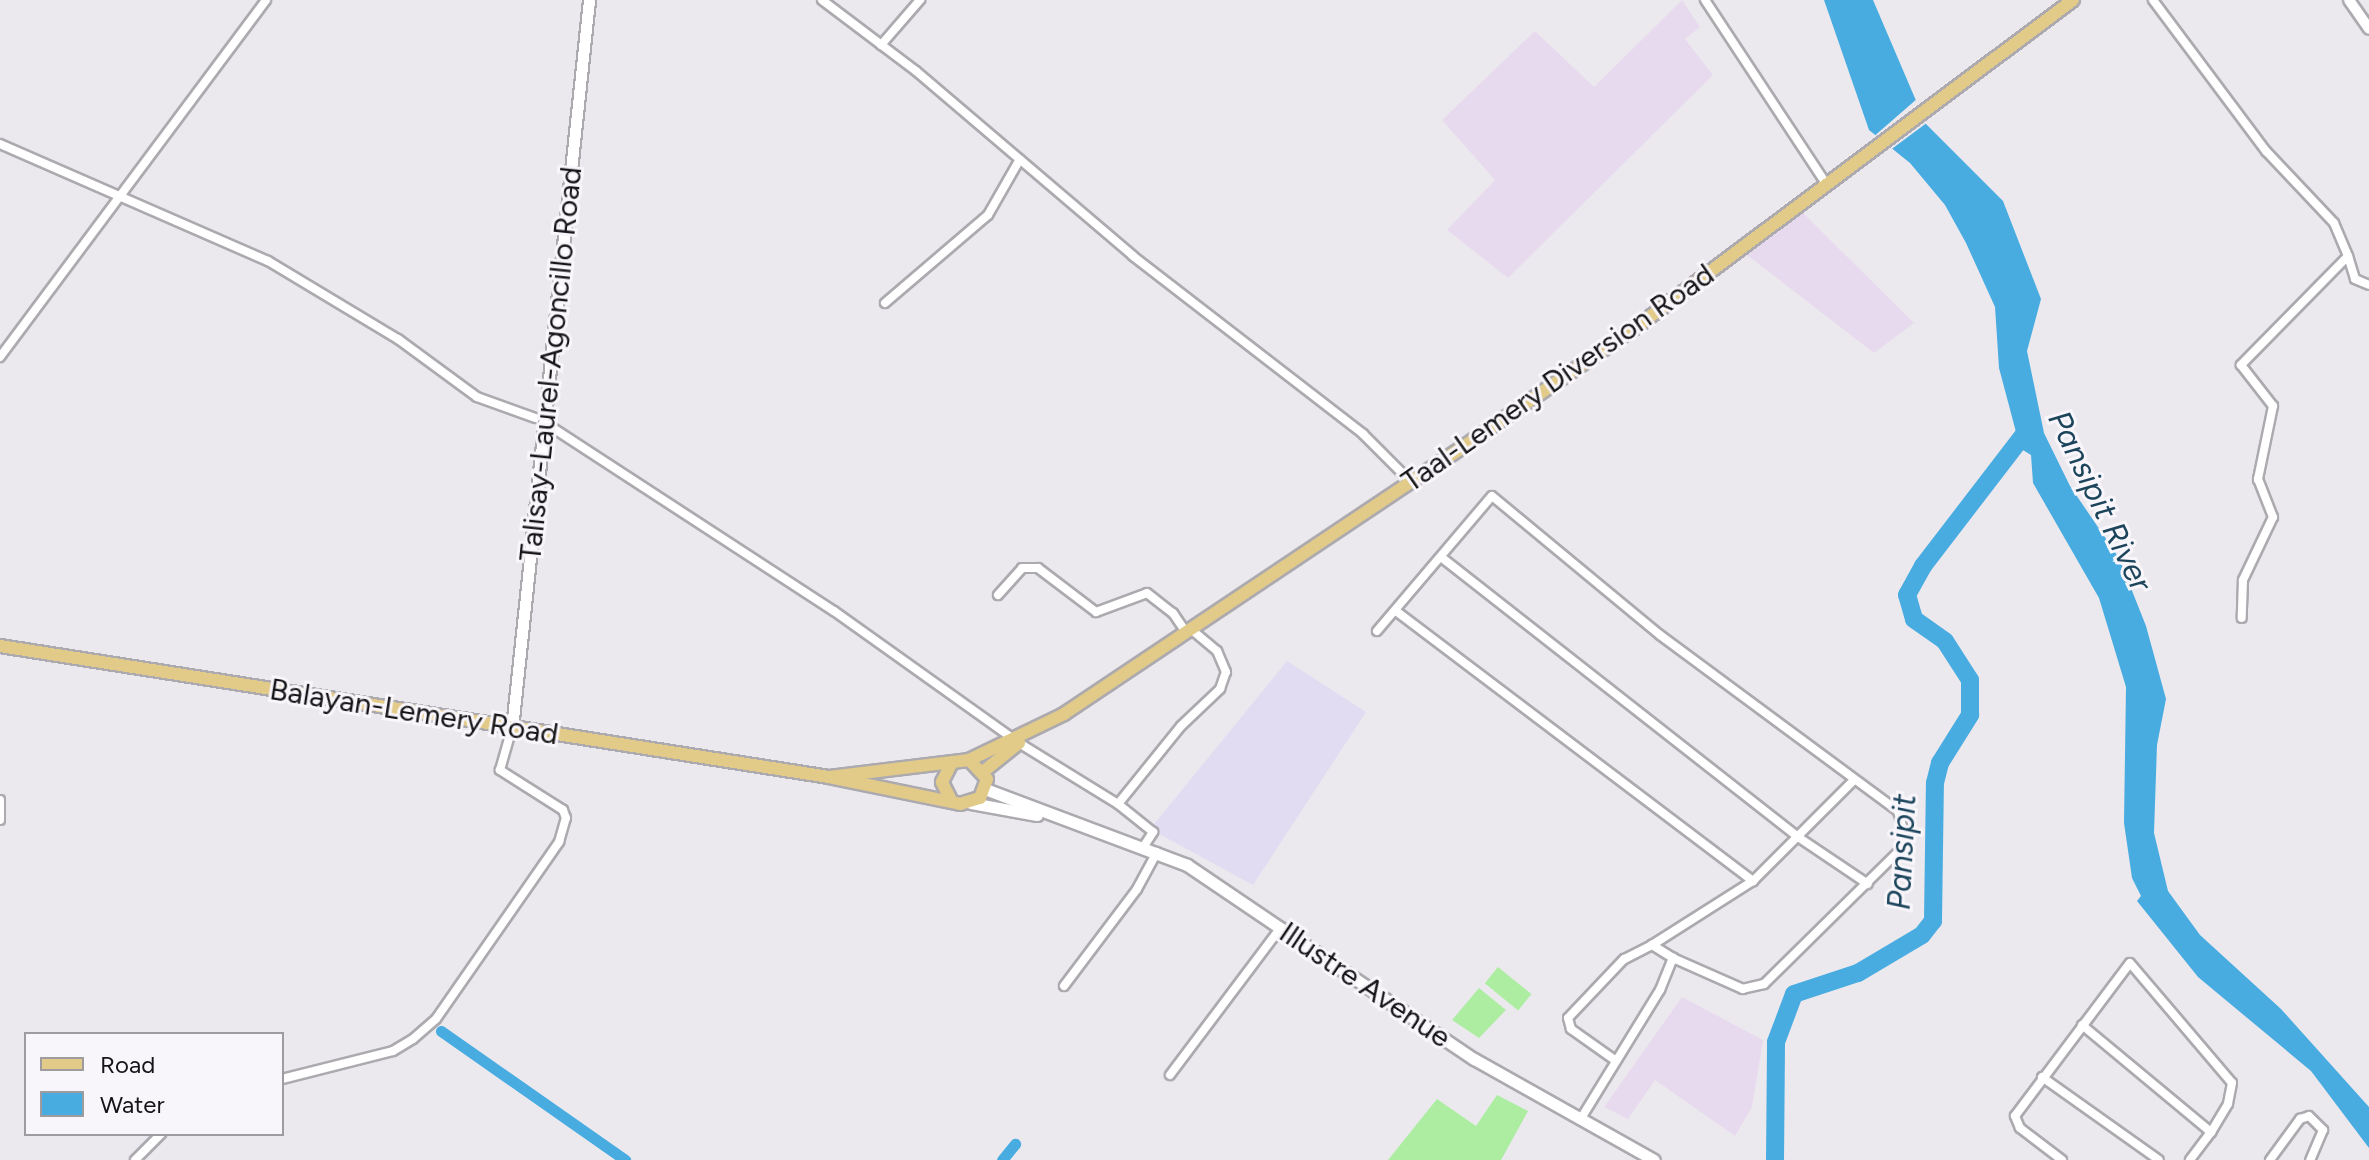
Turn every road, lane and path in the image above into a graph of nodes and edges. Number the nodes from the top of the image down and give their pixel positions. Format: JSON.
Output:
{"nodes":[{"id":1,"x":266,"y":0,"type":"edge"},
{"id":2,"x":589,"y":0,"type":"edge"},
{"id":3,"x":822,"y":0,"type":"edge"},
{"id":4,"x":920,"y":0,"type":"edge"},
{"id":5,"x":1705,"y":0,"type":"edge"},
{"id":6,"x":2073,"y":0,"type":"edge"},
{"id":7,"x":2153,"y":0,"type":"edge"},
{"id":8,"x":2349,"y":0,"type":"edge"},
{"id":9,"x":2369,"y":29,"type":"edge"},
{"id":10,"x":881,"y":45,"type":"junction"},
{"id":11,"x":0,"y":144,"type":"edge"},
{"id":12,"x":1020,"y":159,"type":"junction"},
{"id":13,"x":1827,"y":185,"type":"junction"},
{"id":14,"x":126,"y":195,"type":"junction"},
{"id":15,"x":2348,"y":256,"type":"junction"},
{"id":16,"x":2369,"y":285,"type":"edge"},
{"id":17,"x":885,"y":303,"type":"dead end"},
{"id":18,"x":0,"y":357,"type":"edge"},
{"id":19,"x":535,"y":418,"type":"dead end"},
{"id":20,"x":553,"y":428,"type":"dead end"},
{"id":21,"x":1412,"y":483,"type":"junction"},
{"id":22,"x":1441,"y":557,"type":"junction"},
{"id":23,"x":998,"y":595,"type":"dead end"},
{"id":24,"x":1396,"y":611,"type":"junction"},
{"id":25,"x":2242,"y":618,"type":"dead end"},
{"id":26,"x":1188,"y":630,"type":"junction"},
{"id":27,"x":1377,"y":631,"type":"dead end"},
{"id":28,"x":0,"y":646,"type":"edge"},
{"id":29,"x":512,"y":728,"type":"junction"},
{"id":30,"x":1017,"y":742,"type":"junction"},
{"id":31,"x":969,"y":760,"type":"junction"},
{"id":32,"x":951,"y":764,"type":"junction"},
{"id":33,"x":984,"y":771,"type":"junction"},
{"id":34,"x":829,"y":777,"type":"junction"},
{"id":35,"x":1854,"y":780,"type":"junction"},
{"id":36,"x":985,"y":789,"type":"junction"},
{"id":37,"x":0,"y":800,"type":"edge"},
{"id":38,"x":951,"y":800,"type":"junction"},
{"id":39,"x":971,"y":803,"type":"junction"},
{"id":40,"x":1118,"y":804,"type":"junction"},
{"id":41,"x":1073,"y":819,"type":"junction"},
{"id":42,"x":0,"y":820,"type":"edge"},
{"id":43,"x":1798,"y":837,"type":"junction"},
{"id":44,"x":1144,"y":846,"type":"junction"},
{"id":45,"x":1158,"y":850,"type":"junction"},
{"id":46,"x":1753,"y":881,"type":"junction"},
{"id":47,"x":1868,"y":884,"type":"junction"},
{"id":48,"x":1281,"y":927,"type":"junction"},
{"id":49,"x":1652,"y":945,"type":"junction"},
{"id":50,"x":1673,"y":958,"type":"junction"},
{"id":51,"x":1064,"y":986,"type":"dead end"},
{"id":52,"x":2082,"y":1025,"type":"junction"},
{"id":53,"x":1616,"y":1061,"type":"junction"},
{"id":54,"x":1170,"y":1075,"type":"dead end"},
{"id":55,"x":2042,"y":1077,"type":"junction"},
{"id":56,"x":284,"y":1078,"type":"edge"},
{"id":57,"x":1580,"y":1120,"type":"junction"},
{"id":58,"x":2211,"y":1132,"type":"junction"},
{"id":59,"x":159,"y":1136,"type":"edge"},
{"id":60,"x":135,"y":1160,"type":"edge"},
{"id":61,"x":1654,"y":1160,"type":"edge"},
{"id":62,"x":2062,"y":1160,"type":"edge"},
{"id":63,"x":2159,"y":1160,"type":"edge"},
{"id":64,"x":2190,"y":1160,"type":"edge"},
{"id":65,"x":2270,"y":1160,"type":"edge"},
{"id":66,"x":2310,"y":1160,"type":"edge"}],
"edges":[{"from":1,"to":14,"type":"street"},
{"from":2,"to":29,"type":"main road","name":"Talisay-Laurel-Agoncillo Road"},
{"from":3,"to":10,"type":"street"},
{"from":4,"to":10,"type":"street"},
{"from":5,"to":13,"type":"street"},
{"from":6,"to":13,"type":"main road","name":"Taal-Lemery Diversion Road"},
{"from":7,"to":15,"type":"street"},
{"from":8,"to":9,"type":"street"},
{"from":10,"to":12,"type":"street"},
{"from":11,"to":14,"type":"street"},
{"from":12,"to":17,"type":"street"},
{"from":12,"to":21,"type":"street"},
{"from":13,"to":21,"type":"main road","name":"Taal-Lemery Diversion Road"},
{"from":14,"to":18,"type":"street"},
{"from":14,"to":19,"type":"street"},
{"from":15,"to":16,"type":"street"},
{"from":15,"to":25,"type":"street"},
{"from":20,"to":30,"type":"street"},
{"from":21,"to":26,"type":"main road","name":"Taal-Lemery Diversion Road"},
{"from":22,"to":24,"type":"street"},
{"from":22,"to":35,"type":"street"},
{"from":22,"to":43,"type":"street"},
{"from":23,"to":26,"type":"street"},
{"from":24,"to":27,"type":"street"},
{"from":24,"to":46,"type":"street"},
{"from":26,"to":30,"type":"main road","name":"Taal-Lemery Diversion Road"},
{"from":26,"to":40,"type":"street"},
{"from":28,"to":29,"type":"main road","name":"Balayan-Lemery Road"},
{"from":29,"to":34,"type":"main road","name":"Balayan-Lemery Road"},
{"from":29,"to":56,"type":"street"},
{"from":30,"to":31,"type":"main road","name":"Taal-Lemery Diversion Road"},
{"from":30,"to":33,"type":"main road","name":"Taal-Lemery Diversion Road"},
{"from":30,"to":40,"type":"street"},
{"from":31,"to":32,"type":"main road"},
{"from":31,"to":33,"type":"main road"},
{"from":32,"to":34,"type":"main road","name":"Balayan-Lemery Road"},
{"from":32,"to":38,"type":"main road"},
{"from":33,"to":36,"type":"main road"},
{"from":34,"to":38,"type":"main road","name":"Balayan-Lemery Road"},
{"from":35,"to":43,"type":"street"},
{"from":35,"to":47,"type":"street"},
{"from":36,"to":39,"type":"main road"},
{"from":36,"to":41,"type":"main road","name":"Illustre Avenue"},
{"from":37,"to":42,"type":"street"},
{"from":38,"to":39,"type":"main road"},
{"from":39,"to":41,"type":"main road","name":"Illustre Avenue"},
{"from":40,"to":44,"type":"street"},
{"from":41,"to":44,"type":"main road","name":"Illustre Avenue"},
{"from":43,"to":46,"type":"street"},
{"from":43,"to":47,"type":"street"},
{"from":44,"to":45,"type":"main road","name":"Illustre Avenue"},
{"from":45,"to":48,"type":"main road","name":"Illustre Avenue"},
{"from":45,"to":51,"type":"street"},
{"from":46,"to":49,"type":"street"},
{"from":47,"to":50,"type":"street"},
{"from":48,"to":54,"type":"street"},
{"from":48,"to":57,"type":"main road","name":"Illustre Avenue"},
{"from":49,"to":50,"type":"street"},
{"from":49,"to":53,"type":"street"},
{"from":50,"to":53,"type":"street"},
{"from":52,"to":55,"type":"street"},
{"from":52,"to":58,"type":"street"},
{"from":52,"to":58,"type":"street"},
{"from":53,"to":57,"type":"street"},
{"from":55,"to":62,"type":"street"},
{"from":55,"to":63,"type":"street"},
{"from":57,"to":61,"type":"main road","name":"Illustre Avenue"},
{"from":58,"to":64,"type":"street"},
{"from":59,"to":60,"type":"street"},
{"from":65,"to":66,"type":"street"}]}
